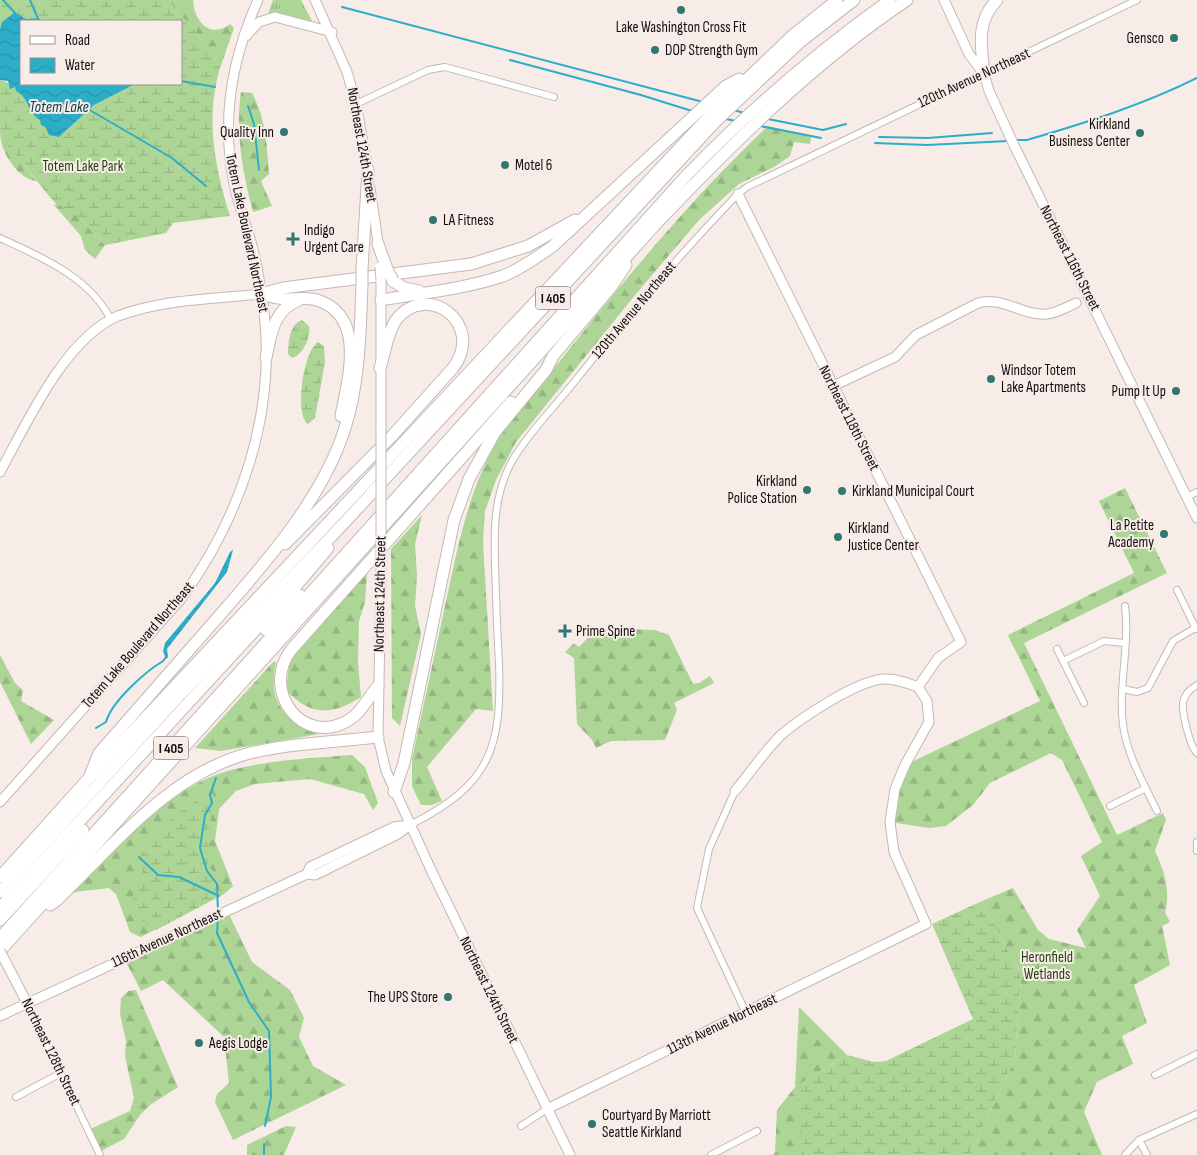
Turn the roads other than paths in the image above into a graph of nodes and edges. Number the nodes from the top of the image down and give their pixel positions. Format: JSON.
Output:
{"nodes":[{"id":1,"x":258,"y":0,"type":"edge"},
{"id":2,"x":315,"y":0,"type":"edge"},
{"id":3,"x":837,"y":0,"type":"edge"},
{"id":4,"x":854,"y":0,"type":"edge"},
{"id":5,"x":890,"y":0,"type":"edge"},
{"id":6,"x":907,"y":0,"type":"edge"},
{"id":7,"x":944,"y":0,"type":"edge"},
{"id":8,"x":997,"y":0,"type":"edge"},
{"id":9,"x":1137,"y":0,"type":"edge"},
{"id":10,"x":332,"y":32,"type":"junction"},
{"id":11,"x":242,"y":40,"type":"junction"},
{"id":12,"x":984,"y":74,"type":"junction"},
{"id":13,"x":735,"y":89,"type":"junction"},
{"id":14,"x":779,"y":94,"type":"junction"},
{"id":15,"x":554,"y":96,"type":"dead end"},
{"id":16,"x":356,"y":104,"type":"junction"},
{"id":17,"x":697,"y":135,"type":"junction"},
{"id":18,"x":368,"y":170,"type":"junction"},
{"id":19,"x":738,"y":194,"type":"junction"},
{"id":20,"x":596,"y":208,"type":"junction"},
{"id":21,"x":655,"y":225,"type":"junction"},
{"id":22,"x":0,"y":238,"type":"edge"},
{"id":23,"x":378,"y":244,"type":"joint"},
{"id":24,"x":383,"y":268,"type":"junction"},
{"id":25,"x":428,"y":292,"type":"junction"},
{"id":26,"x":261,"y":294,"type":"junction"},
{"id":27,"x":1090,"y":297,"type":"junction"},
{"id":28,"x":307,"y":298,"type":"junction"},
{"id":29,"x":381,"y":300,"type":"junction"},
{"id":30,"x":1076,"y":303,"type":"joint"},
{"id":31,"x":111,"y":320,"type":"junction"},
{"id":32,"x":553,"y":356,"type":"junction"},
{"id":33,"x":266,"y":358,"type":"junction"},
{"id":34,"x":380,"y":368,"type":"junction"},
{"id":35,"x":833,"y":386,"type":"junction"},
{"id":36,"x":0,"y":472,"type":"edge"},
{"id":37,"x":1197,"y":492,"type":"edge"},
{"id":38,"x":1187,"y":497,"type":"junction"},
{"id":39,"x":306,"y":504,"type":"junction"},
{"id":40,"x":1197,"y":518,"type":"edge"},
{"id":41,"x":345,"y":522,"type":"junction"},
{"id":42,"x":343,"y":559,"type":"junction"},
{"id":43,"x":260,"y":569,"type":"junction"},
{"id":44,"x":1177,"y":590,"type":"dead end"},
{"id":45,"x":1126,"y":606,"type":"dead end"},
{"id":46,"x":1196,"y":628,"type":"edge"},
{"id":47,"x":1124,"y":643,"type":"junction"},
{"id":48,"x":1057,"y":649,"type":"dead end"},
{"id":49,"x":1063,"y":661,"type":"junction"},
{"id":50,"x":1197,"y":685,"type":"edge"},
{"id":51,"x":378,"y":686,"type":"junction"},
{"id":52,"x":918,"y":687,"type":"junction"},
{"id":53,"x":1122,"y":689,"type":"junction"},
{"id":54,"x":1084,"y":703,"type":"dead end"},
{"id":55,"x":378,"y":737,"type":"junction"},
{"id":56,"x":1196,"y":752,"type":"edge"},
{"id":57,"x":89,"y":778,"type":"junction"},
{"id":58,"x":1146,"y":788,"type":"junction"},
{"id":59,"x":734,"y":791,"type":"joint"},
{"id":60,"x":394,"y":792,"type":"junction"},
{"id":61,"x":0,"y":802,"type":"edge"},
{"id":62,"x":1110,"y":806,"type":"dead end"},
{"id":63,"x":1157,"y":811,"type":"dead end"},
{"id":64,"x":410,"y":825,"type":"junction"},
{"id":65,"x":1197,"y":842,"type":"edge"},
{"id":66,"x":1197,"y":851,"type":"edge"},
{"id":67,"x":42,"y":869,"type":"junction"},
{"id":68,"x":0,"y":877,"type":"edge"},
{"id":69,"x":0,"y":892,"type":"edge"},
{"id":70,"x":0,"y":908,"type":"edge"},
{"id":71,"x":33,"y":915,"type":"junction"},
{"id":72,"x":0,"y":920,"type":"edge"},
{"id":73,"x":0,"y":938,"type":"edge"},
{"id":74,"x":0,"y":951,"type":"edge"},
{"id":75,"x":27,"y":1003,"type":"junction"},
{"id":76,"x":746,"y":1013,"type":"junction"},
{"id":77,"x":0,"y":1016,"type":"edge"},
{"id":78,"x":1197,"y":1054,"type":"edge"},
{"id":79,"x":62,"y":1073,"type":"junction"},
{"id":80,"x":1154,"y":1075,"type":"dead end"},
{"id":81,"x":16,"y":1096,"type":"dead end"},
{"id":82,"x":547,"y":1109,"type":"junction"},
{"id":83,"x":1197,"y":1114,"type":"edge"},
{"id":84,"x":520,"y":1126,"type":"dead end"},
{"id":85,"x":757,"y":1131,"type":"dead end"},
{"id":86,"x":1139,"y":1140,"type":"junction"},
{"id":87,"x":100,"y":1155,"type":"edge"},
{"id":88,"x":570,"y":1155,"type":"edge"},
{"id":89,"x":711,"y":1155,"type":"edge"},
{"id":90,"x":1125,"y":1155,"type":"edge"},
{"id":91,"x":1146,"y":1155,"type":"edge"}],
"edges":[{"from":1,"to":11,"type":"street","name":"Totem Lake Boulevard Northeast"},
{"from":2,"to":10,"type":"street","name":"Northeast 124th Street"},
{"from":3,"to":13,"type":"highway"},
{"from":4,"to":13,"type":"highway","number":"I 405"},
{"from":5,"to":14,"type":"highway","number":"I 405"},
{"from":6,"to":14,"type":"highway","number":"I 405"},
{"from":7,"to":12,"type":"street","name":"Northeast 116th Street"},
{"from":8,"to":12,"type":"highway"},
{"from":9,"to":12,"type":"street","name":"120th Avenue Northeast"},
{"from":10,"to":11,"type":"street"},
{"from":10,"to":16,"type":"street","name":"Northeast 124th Street"},
{"from":11,"to":26,"type":"street","name":"Totem Lake Boulevard Northeast"},
{"from":12,"to":19,"type":"street","name":"120th Avenue Northeast"},
{"from":12,"to":27,"type":"street","name":"Northeast 116th Street"},
{"from":13,"to":17,"type":"highway","number":"I 405"},
{"from":13,"to":20,"type":"highway"},
{"from":14,"to":21,"type":"highway","number":"I 405"},
{"from":14,"to":42,"type":"highway","number":"I 405"},
{"from":15,"to":16,"type":"street"},
{"from":16,"to":18,"type":"street","name":"Northeast 124th Street"},
{"from":17,"to":41,"type":"highway","number":"I 405"},
{"from":17,"to":57,"type":"highway","number":"I 405"},
{"from":18,"to":23,"type":"street","name":"Northeast 124th Street"},
{"from":18,"to":39,"type":"highway","bridge":true},
{"from":19,"to":35,"type":"street","name":"Northeast 118th Street"},
{"from":19,"to":64,"type":"street","name":"120th Avenue Northeast"},
{"from":20,"to":25,"type":"highway"},
{"from":20,"to":26,"type":"highway"},
{"from":21,"to":32,"type":"highway"},
{"from":21,"to":71,"type":"highway","number":"I 405"},
{"from":22,"to":31,"type":"street"},
{"from":23,"to":24,"type":"highway"},
{"from":24,"to":25,"type":"highway","bridge":true},
{"from":24,"to":29,"type":"street","name":"Northeast 124th Street","bridge":true},
{"from":25,"to":29,"type":"highway"},
{"from":26,"to":28,"type":"highway"},
{"from":26,"to":31,"type":"street"},
{"from":26,"to":33,"type":"street","name":"Totem Lake Boulevard Northeast"},
{"from":27,"to":30,"type":"street"},
{"from":27,"to":38,"type":"street","name":"Northeast 116th Street"},
{"from":28,"to":33,"type":"highway"},
{"from":28,"to":39,"type":"highway"},
{"from":29,"to":34,"type":"street","name":"Northeast 124th Street"},
{"from":30,"to":35,"type":"street"},
{"from":31,"to":36,"type":"street"},
{"from":32,"to":51,"type":"highway"},
{"from":32,"to":60,"type":"highway"},
{"from":33,"to":61,"type":"street","name":"Totem Lake Boulevard Northeast"},
{"from":34,"to":43,"type":"highway"},
{"from":34,"to":51,"type":"street","name":"Northeast 124th Street","bridge":true},
{"from":35,"to":52,"type":"street","name":"Northeast 118th Street"},
{"from":37,"to":38,"type":"street"},
{"from":38,"to":40,"type":"street","name":"Northeast 116th Street"},
{"from":39,"to":43,"type":"highway"},
{"from":41,"to":67,"type":"highway"},
{"from":41,"to":69,"type":"highway","number":"I 405"},
{"from":42,"to":67,"type":"highway"},
{"from":42,"to":73,"type":"highway","number":"I 405"},
{"from":43,"to":57,"type":"highway"},
{"from":44,"to":46,"type":"street"},
{"from":45,"to":47,"type":"street"},
{"from":46,"to":53,"type":"street"},
{"from":47,"to":49,"type":"street"},
{"from":47,"to":53,"type":"street"},
{"from":48,"to":49,"type":"street"},
{"from":49,"to":54,"type":"street"},
{"from":50,"to":56,"type":"street"},
{"from":51,"to":55,"type":"street","name":"Northeast 124th Street"},
{"from":52,"to":59,"type":"street"},
{"from":52,"to":76,"type":"street","name":"113th Avenue Northeast"},
{"from":53,"to":58,"type":"street"},
{"from":55,"to":60,"type":"street","name":"Northeast 124th Street"},
{"from":55,"to":71,"type":"highway"},
{"from":57,"to":68,"type":"highway","number":"I 405"},
{"from":58,"to":62,"type":"street"},
{"from":58,"to":63,"type":"street"},
{"from":59,"to":76,"type":"street"},
{"from":60,"to":64,"type":"street","name":"Northeast 124th Street"},
{"from":64,"to":75,"type":"street","name":"116th Avenue Northeast"},
{"from":64,"to":82,"type":"street","name":"Northeast 124th Street"},
{"from":65,"to":66,"type":"street"},
{"from":67,"to":70,"type":"highway"},
{"from":67,"to":72,"type":"highway"},
{"from":71,"to":74,"type":"highway","number":"I 405"},
{"from":74,"to":75,"type":"street","name":"Northeast 128th Street","bridge":true},
{"from":75,"to":77,"type":"street","name":"116th Avenue Northeast"},
{"from":75,"to":79,"type":"street","name":"Northeast 128th Street"},
{"from":76,"to":82,"type":"street","name":"113th Avenue Northeast"},
{"from":78,"to":80,"type":"street"},
{"from":79,"to":81,"type":"street"},
{"from":79,"to":87,"type":"street","name":"Northeast 128th Street"},
{"from":82,"to":84,"type":"street","name":"113th Avenue Northeast"},
{"from":82,"to":88,"type":"street","name":"Northeast 124th Street"},
{"from":83,"to":86,"type":"street"},
{"from":85,"to":89,"type":"street"},
{"from":86,"to":90,"type":"street"},
{"from":86,"to":91,"type":"street"}]}
